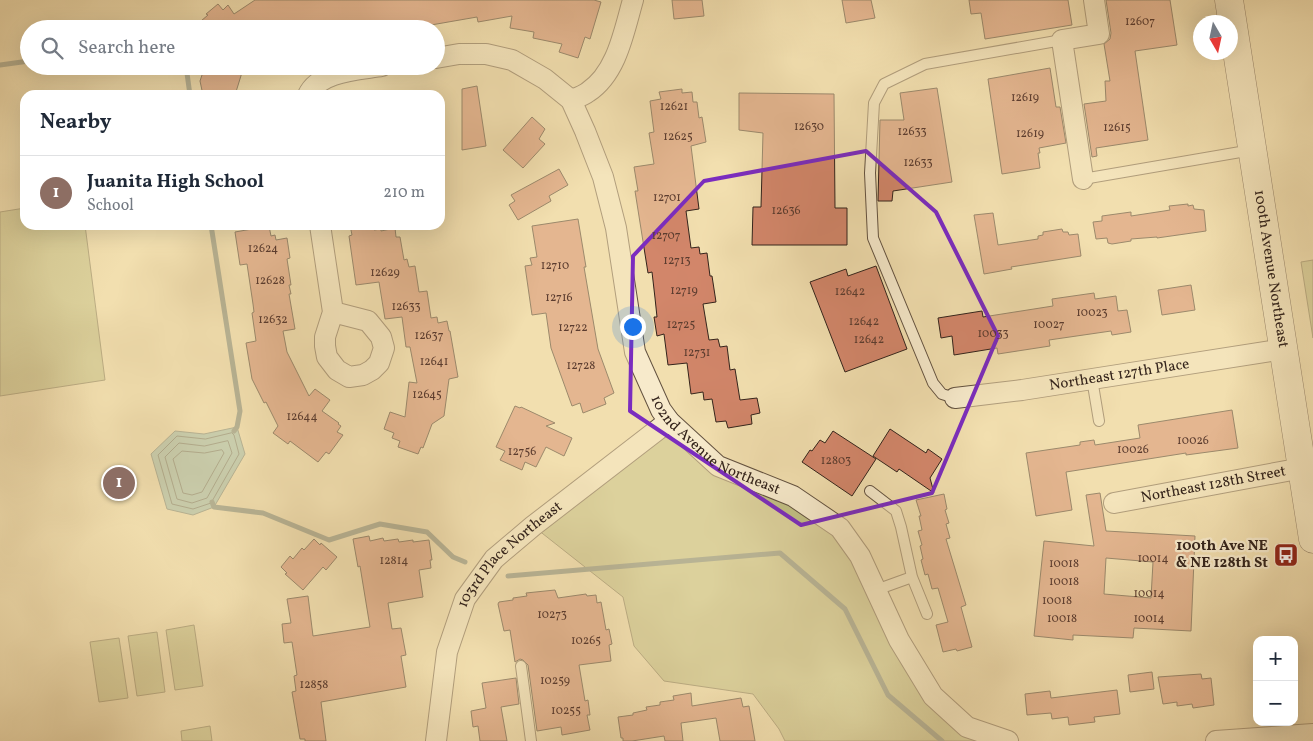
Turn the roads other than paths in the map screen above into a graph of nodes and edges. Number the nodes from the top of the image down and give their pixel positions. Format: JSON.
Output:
{"nodes":[{"id":1,"x":633,"y":0,"type":"edge"},
{"id":2,"x":1094,"y":0,"type":"edge"},
{"id":3,"x":1229,"y":0,"type":"edge"},
{"id":4,"x":1062,"y":40,"type":"junction"},
{"id":5,"x":445,"y":56,"type":"edge"},
{"id":6,"x":332,"y":75,"type":"edge"},
{"id":7,"x":311,"y":90,"type":"edge"},
{"id":8,"x":571,"y":100,"type":"junction"},
{"id":9,"x":1253,"y":150,"type":"junction"},
{"id":10,"x":1083,"y":179,"type":"joint"},
{"id":11,"x":321,"y":230,"type":"edge"},
{"id":12,"x":333,"y":312,"type":"dead end"},
{"id":13,"x":1284,"y":349,"type":"junction"},
{"id":14,"x":1092,"y":380,"type":"junction"},
{"id":15,"x":955,"y":398,"type":"joint"},
{"id":16,"x":669,"y":421,"type":"junction"},
{"id":17,"x":1099,"y":422,"type":"dead end"},
{"id":18,"x":1308,"y":468,"type":"edge"},
{"id":19,"x":870,"y":491,"type":"dead end"},
{"id":20,"x":1114,"y":503,"type":"dead end"},
{"id":21,"x":1313,"y":539,"type":"edge"},
{"id":22,"x":912,"y":576,"type":"junction"},
{"id":23,"x":876,"y":590,"type":"junction"},
{"id":24,"x":927,"y":614,"type":"dead end"},
{"id":25,"x":520,"y":666,"type":"dead end"},
{"id":26,"x":1313,"y":734,"type":"edge"},
{"id":27,"x":436,"y":741,"type":"edge"},
{"id":28,"x":531,"y":741,"type":"edge"},
{"id":29,"x":1008,"y":741,"type":"edge"},
{"id":30,"x":1216,"y":741,"type":"edge"}],
"edges":[{"from":1,"to":8,"type":"street"},
{"from":2,"to":4,"type":"street"},
{"from":3,"to":9,"type":"main road","name":"100th Avenue Northeast"},
{"from":4,"to":10,"type":"street"},
{"from":4,"to":15,"type":"lane"},
{"from":5,"to":8,"type":"street"},
{"from":6,"to":7,"type":"street"},
{"from":8,"to":16,"type":"street","name":"102nd Avenue Northeast"},
{"from":9,"to":10,"type":"lane"},
{"from":9,"to":13,"type":"main road","name":"100th Avenue Northeast"},
{"from":11,"to":12,"type":"street"},
{"from":13,"to":14,"type":"street","name":"Northeast 127th Place"},
{"from":13,"to":18,"type":"main road","name":"100th Avenue Northeast"},
{"from":14,"to":15,"type":"street","name":"Northeast 127th Place"},
{"from":14,"to":17,"type":"lane"},
{"from":16,"to":23,"type":"street","name":"102nd Avenue Northeast"},
{"from":16,"to":27,"type":"street","name":"103rd Place Northeast"},
{"from":18,"to":20,"type":"street","name":"Northeast 128th Street"},
{"from":18,"to":21,"type":"main road","name":"100th Avenue Northeast"},
{"from":19,"to":22,"type":"lane"},
{"from":22,"to":23,"type":"lane"},
{"from":22,"to":24,"type":"lane"},
{"from":23,"to":29,"type":"street","name":"102nd Avenue Northeast"},
{"from":25,"to":28,"type":"lane"},
{"from":26,"to":30,"type":"street"}]}
